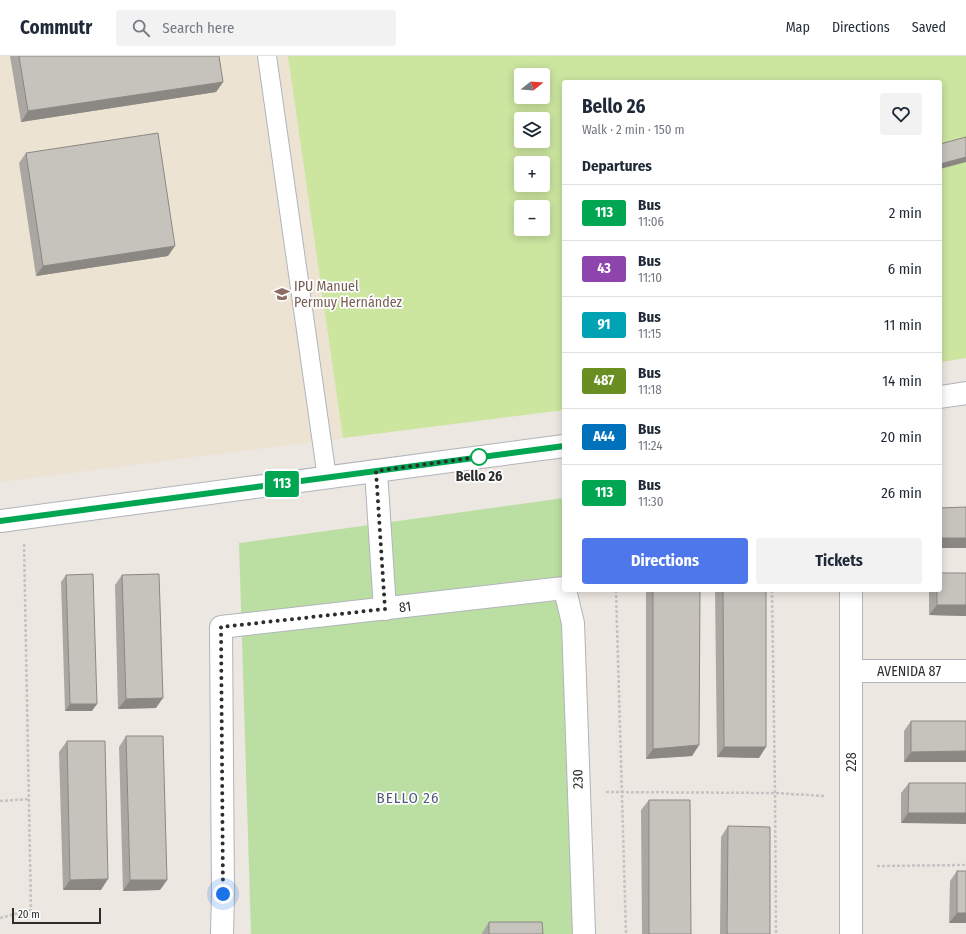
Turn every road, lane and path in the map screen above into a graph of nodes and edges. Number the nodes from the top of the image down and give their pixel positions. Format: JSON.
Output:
{"nodes":[{"id":1,"x":267,"y":56,"type":"edge"},
{"id":2,"x":966,"y":393,"type":"edge"},
{"id":3,"x":942,"y":396,"type":"edge"},
{"id":4,"x":562,"y":446,"type":"edge"},
{"id":5,"x":376,"y":471,"type":"junction"},
{"id":6,"x":327,"y":478,"type":"junction"},
{"id":7,"x":24,"y":517,"type":"junction"},
{"id":8,"x":0,"y":520,"type":"edge"},
{"id":9,"x":562,"y":589,"type":"edge"},
{"id":10,"x":565,"y":592,"type":"edge"},
{"id":11,"x":616,"y":592,"type":"edge"},
{"id":12,"x":772,"y":592,"type":"edge"},
{"id":13,"x":852,"y":592,"type":"edge"},
{"id":14,"x":385,"y":609,"type":"junction"},
{"id":15,"x":573,"y":623,"type":"joint"},
{"id":16,"x":966,"y":670,"type":"edge"},
{"id":17,"x":852,"y":671,"type":"junction"},
{"id":18,"x":579,"y":792,"type":"junction"},
{"id":19,"x":622,"y":792,"type":"junction"},
{"id":20,"x":776,"y":793,"type":"junction"},
{"id":21,"x":851,"y":797,"type":"junction"},
{"id":22,"x":30,"y":799,"type":"junction"},
{"id":23,"x":0,"y":801,"type":"edge"},
{"id":24,"x":966,"y":865,"type":"edge"},
{"id":25,"x":851,"y":866,"type":"junction"},
{"id":26,"x":0,"y":918,"type":"edge"},
{"id":27,"x":222,"y":934,"type":"edge"},
{"id":28,"x":584,"y":934,"type":"edge"},
{"id":29,"x":626,"y":934,"type":"edge"},
{"id":30,"x":776,"y":934,"type":"edge"},
{"id":31,"x":851,"y":934,"type":"edge"}],
"edges":[{"from":1,"to":6,"type":"lane"},
{"from":2,"to":3,"type":"street"},
{"from":4,"to":5,"type":"street"},
{"from":5,"to":6,"type":"street"},
{"from":5,"to":14,"type":"street"},
{"from":6,"to":7,"type":"street"},
{"from":7,"to":8,"type":"street"},
{"from":7,"to":22,"type":"path"},
{"from":9,"to":14,"type":"street","name":"81"},
{"from":10,"to":15,"type":"street","name":"81"},
{"from":11,"to":19,"type":"path"},
{"from":12,"to":20,"type":"path"},
{"from":13,"to":17,"type":"street","name":"228"},
{"from":14,"to":27,"type":"street","name":"81"},
{"from":15,"to":18,"type":"street","name":"230"},
{"from":16,"to":17,"type":"street","name":"AVENIDA 87"},
{"from":17,"to":21,"type":"street","name":"228"},
{"from":18,"to":19,"type":"path"},
{"from":18,"to":28,"type":"street","name":"230"},
{"from":19,"to":20,"type":"path"},
{"from":19,"to":29,"type":"path"},
{"from":20,"to":21,"type":"path"},
{"from":20,"to":30,"type":"path"},
{"from":21,"to":25,"type":"street","name":"228"},
{"from":22,"to":23,"type":"path"},
{"from":22,"to":26,"type":"path"},
{"from":24,"to":25,"type":"path"},
{"from":25,"to":31,"type":"street","name":"228"}]}
